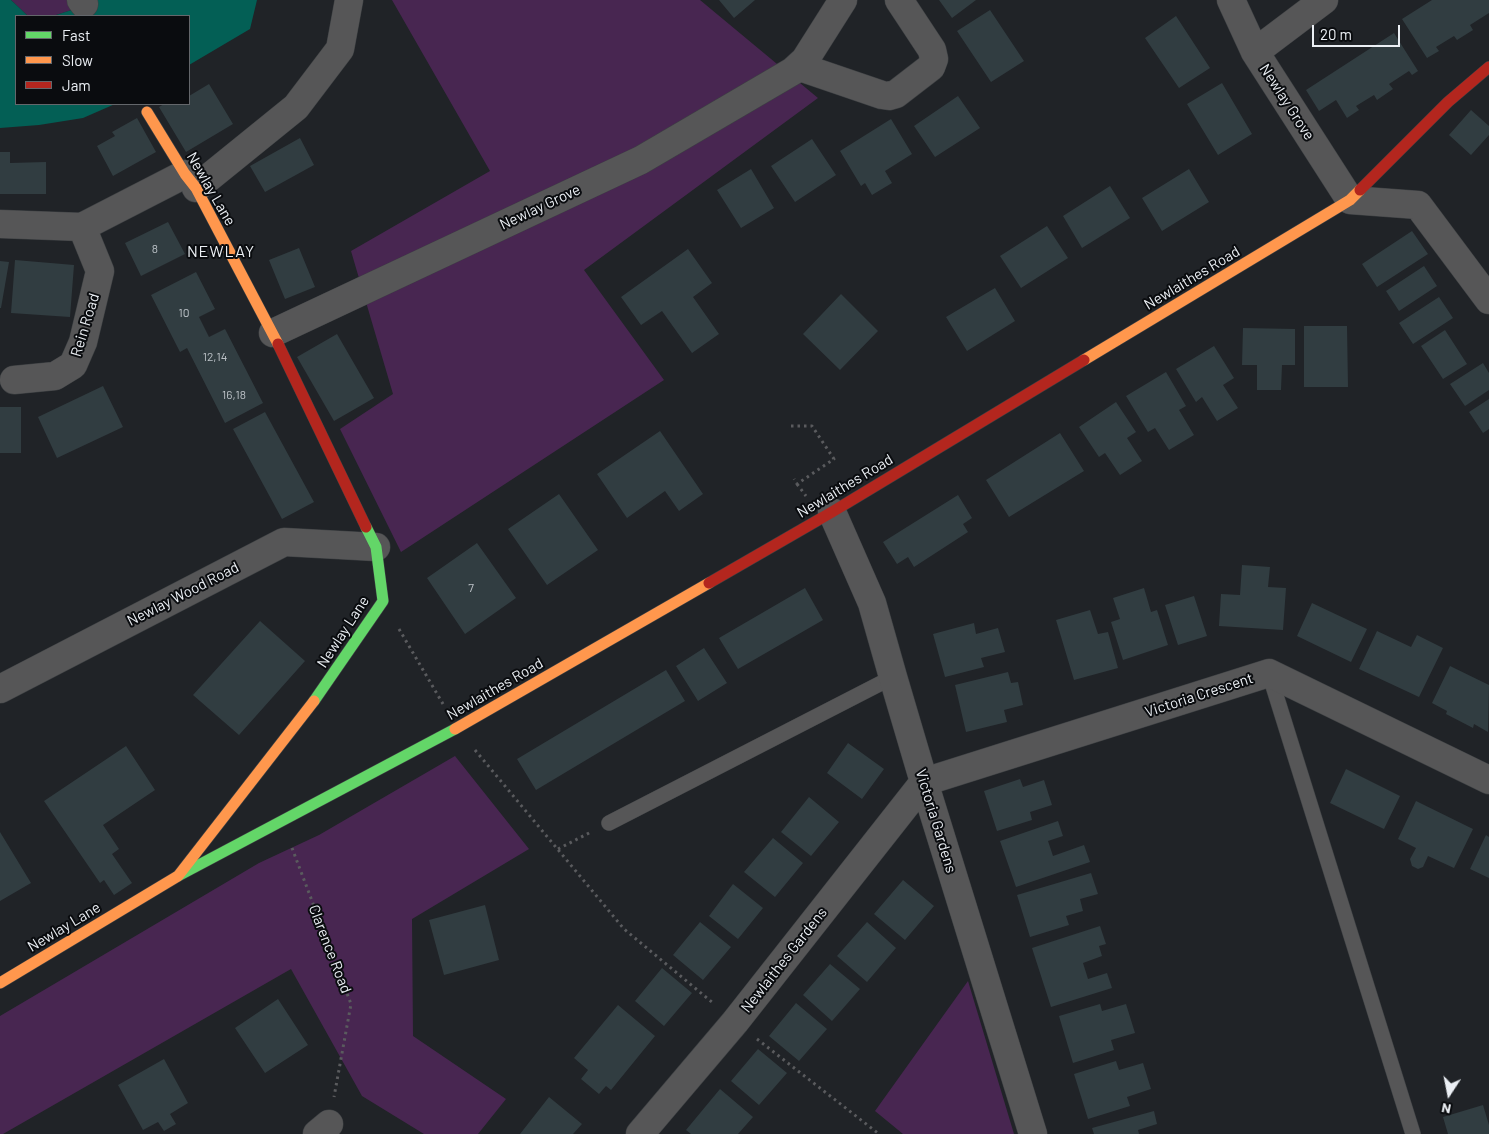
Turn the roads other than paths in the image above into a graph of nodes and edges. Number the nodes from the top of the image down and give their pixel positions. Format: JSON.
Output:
{"nodes":[{"id":1,"x":349,"y":0,"type":"edge"},
{"id":2,"x":843,"y":0,"type":"edge"},
{"id":3,"x":900,"y":0,"type":"edge"},
{"id":4,"x":1231,"y":0,"type":"edge"},
{"id":5,"x":1324,"y":0,"type":"edge"},
{"id":6,"x":1255,"y":52,"type":"junction"},
{"id":7,"x":800,"y":67,"type":"junction"},
{"id":8,"x":1489,"y":68,"type":"edge"},
{"id":9,"x":147,"y":112,"type":"dead end"},
{"id":10,"x":191,"y":181,"type":"junction"},
{"id":11,"x":1350,"y":200,"type":"junction"},
{"id":12,"x":0,"y":224,"type":"edge"},
{"id":13,"x":82,"y":226,"type":"junction"},
{"id":14,"x":1489,"y":300,"type":"edge"},
{"id":15,"x":273,"y":334,"type":"junction"},
{"id":16,"x":14,"y":380,"type":"dead end"},
{"id":17,"x":832,"y":512,"type":"junction"},
{"id":18,"x":376,"y":547,"type":"junction"},
{"id":19,"x":1269,"y":673,"type":"junction"},
{"id":20,"x":892,"y":677,"type":"junction"},
{"id":21,"x":0,"y":689,"type":"edge"},
{"id":22,"x":1489,"y":780,"type":"edge"},
{"id":23,"x":924,"y":782,"type":"junction"},
{"id":24,"x":609,"y":822,"type":"road end"},
{"id":25,"x":178,"y":876,"type":"junction"},
{"id":26,"x":0,"y":983,"type":"edge"},
{"id":27,"x":640,"y":1134,"type":"edge"},
{"id":28,"x":1033,"y":1134,"type":"edge"},
{"id":29,"x":1413,"y":1134,"type":"edge"}],
"edges":[{"from":1,"to":10,"type":"street"},
{"from":2,"to":7,"type":"street","name":"Newlay Grove"},
{"from":3,"to":7,"type":"street"},
{"from":4,"to":6,"type":"street","name":"Newlay Grove"},
{"from":5,"to":6,"type":"street"},
{"from":6,"to":11,"type":"street","name":"Newlay Grove"},
{"from":7,"to":15,"type":"street","name":"Newlay Grove"},
{"from":8,"to":11,"type":"street","name":"Newlaithes Road"},
{"from":9,"to":10,"type":"street","name":"Newlay Lane"},
{"from":10,"to":13,"type":"street"},
{"from":10,"to":15,"type":"street","name":"Newlay Lane"},
{"from":11,"to":14,"type":"street"},
{"from":11,"to":17,"type":"street","name":"Newlaithes Road"},
{"from":12,"to":13,"type":"street"},
{"from":13,"to":16,"type":"street","name":"Rein Road"},
{"from":15,"to":18,"type":"street","name":"Newlay Lane"},
{"from":17,"to":20,"type":"street","name":"Victoria Gardens"},
{"from":17,"to":25,"type":"street","name":"Newlaithes Road"},
{"from":18,"to":21,"type":"street","name":"Newlay Wood Road"},
{"from":18,"to":25,"type":"street","name":"Newlay Lane"},
{"from":19,"to":22,"type":"street","name":"Victoria Crescent"},
{"from":19,"to":23,"type":"street","name":"Victoria Crescent"},
{"from":19,"to":29,"type":"lane"},
{"from":20,"to":23,"type":"street","name":"Victoria Gardens"},
{"from":20,"to":24,"type":"lane"},
{"from":23,"to":27,"type":"street","name":"Newlaithes Gardens"},
{"from":23,"to":28,"type":"street","name":"Victoria Gardens"},
{"from":25,"to":26,"type":"street","name":"Newlay Lane"}]}
